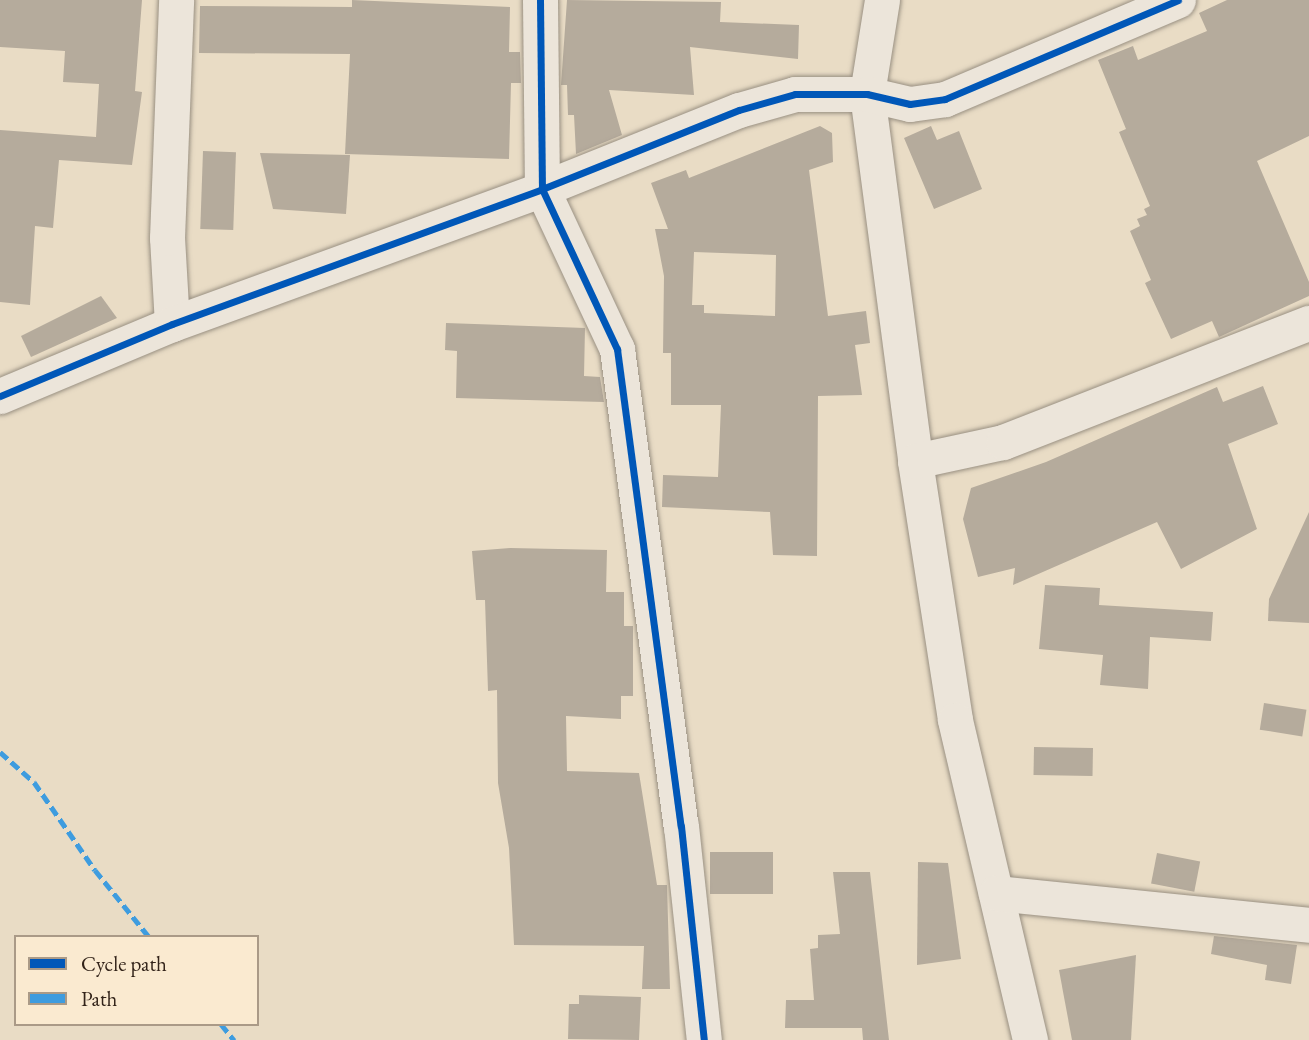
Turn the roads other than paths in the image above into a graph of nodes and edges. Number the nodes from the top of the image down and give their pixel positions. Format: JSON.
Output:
{"nodes":[{"id":1,"x":176,"y":0,"type":"edge"},
{"id":2,"x":540,"y":0,"type":"edge"},
{"id":3,"x":882,"y":0,"type":"edge"},
{"id":4,"x":1178,"y":0,"type":"edge"},
{"id":5,"x":867,"y":94,"type":"junction"},
{"id":6,"x":542,"y":190,"type":"junction"},
{"id":7,"x":1309,"y":323,"type":"edge"},
{"id":8,"x":172,"y":324,"type":"junction"},
{"id":9,"x":0,"y":396,"type":"edge"},
{"id":10,"x":915,"y":461,"type":"junction"},
{"id":11,"x":996,"y":893,"type":"junction"},
{"id":12,"x":1309,"y":925,"type":"edge"},
{"id":13,"x":704,"y":1040,"type":"edge"},
{"id":14,"x":1030,"y":1040,"type":"edge"}],
"edges":[{"from":1,"to":8,"type":"street"},
{"from":2,"to":6,"type":"street"},
{"from":3,"to":5,"type":"street"},
{"from":4,"to":5,"type":"street"},
{"from":5,"to":6,"type":"street"},
{"from":5,"to":10,"type":"street"},
{"from":6,"to":8,"type":"street"},
{"from":6,"to":13,"type":"street"},
{"from":7,"to":10,"type":"street"},
{"from":8,"to":9,"type":"street"},
{"from":10,"to":11,"type":"street"},
{"from":11,"to":12,"type":"street"},
{"from":11,"to":14,"type":"street"}]}
